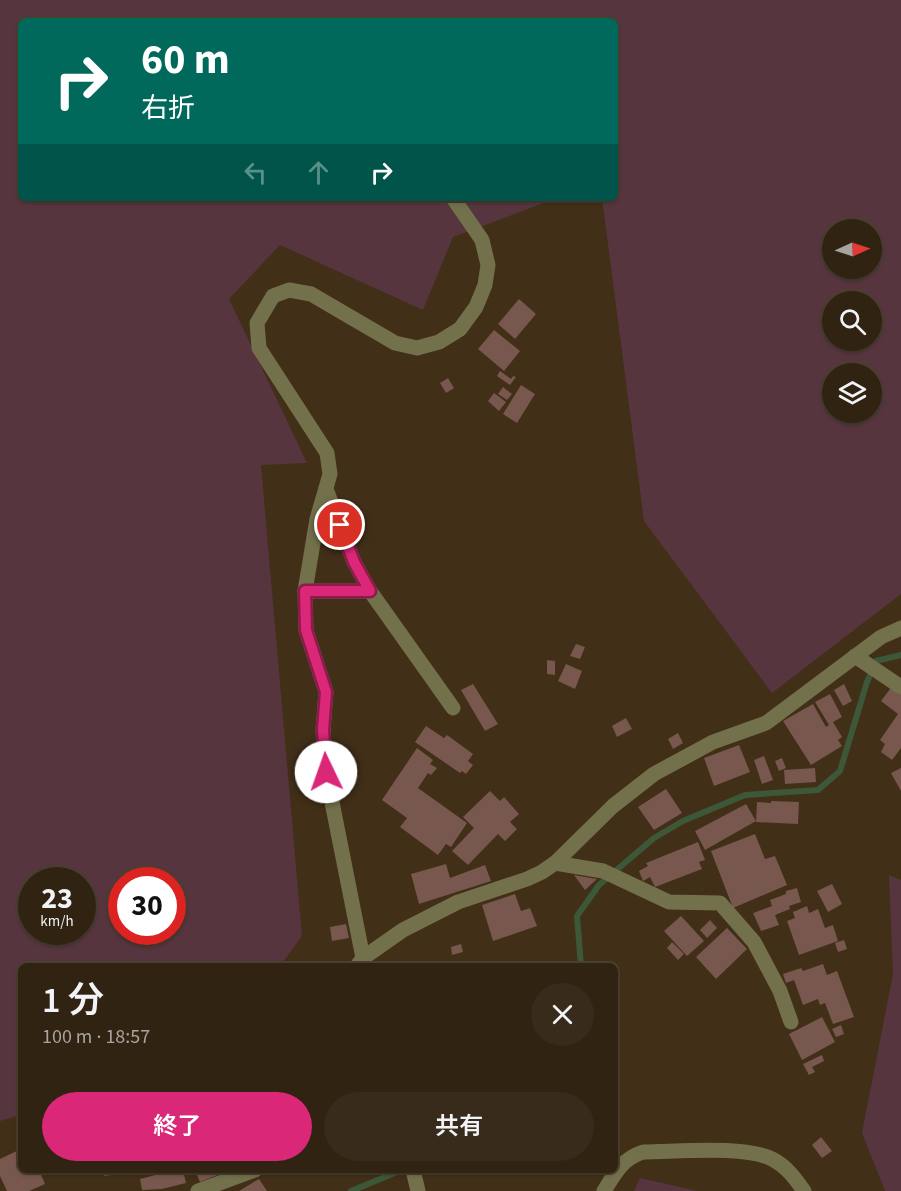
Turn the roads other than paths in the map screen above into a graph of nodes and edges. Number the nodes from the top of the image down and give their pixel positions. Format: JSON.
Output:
{"nodes":[{"id":1,"x":455,"y":201,"type":"edge"},
{"id":2,"x":326,"y":489,"type":"junction"},
{"id":3,"x":305,"y":591,"type":"junction"},
{"id":4,"x":370,"y":591,"type":"junction"},
{"id":5,"x":901,"y":628,"type":"edge"},
{"id":6,"x":859,"y":659,"type":"junction"},
{"id":7,"x":901,"y":687,"type":"edge"},
{"id":8,"x":453,"y":708,"type":"dead end"},
{"id":9,"x":555,"y":863,"type":"junction"},
{"id":10,"x":360,"y":962,"type":"edge"},
{"id":11,"x":791,"y":1022,"type":"dead end"},
{"id":12,"x":618,"y":1168,"type":"edge"},
{"id":13,"x":247,"y":1173,"type":"edge"},
{"id":14,"x":615,"y":1173,"type":"edge"},
{"id":15,"x":198,"y":1191,"type":"edge"},
{"id":16,"x":604,"y":1191,"type":"edge"},
{"id":17,"x":804,"y":1191,"type":"edge"}],
"edges":[{"from":1,"to":2,"type":"street"},
{"from":2,"to":3,"type":"street"},
{"from":2,"to":4,"type":"street"},
{"from":3,"to":4,"type":"street"},
{"from":3,"to":10,"type":"street"},
{"from":4,"to":8,"type":"street"},
{"from":5,"to":6,"type":"street"},
{"from":6,"to":7,"type":"street"},
{"from":6,"to":9,"type":"street"},
{"from":9,"to":10,"type":"street"},
{"from":9,"to":11,"type":"street"},
{"from":12,"to":17,"type":"street"},
{"from":13,"to":15,"type":"street"},
{"from":14,"to":16,"type":"street"}]}
